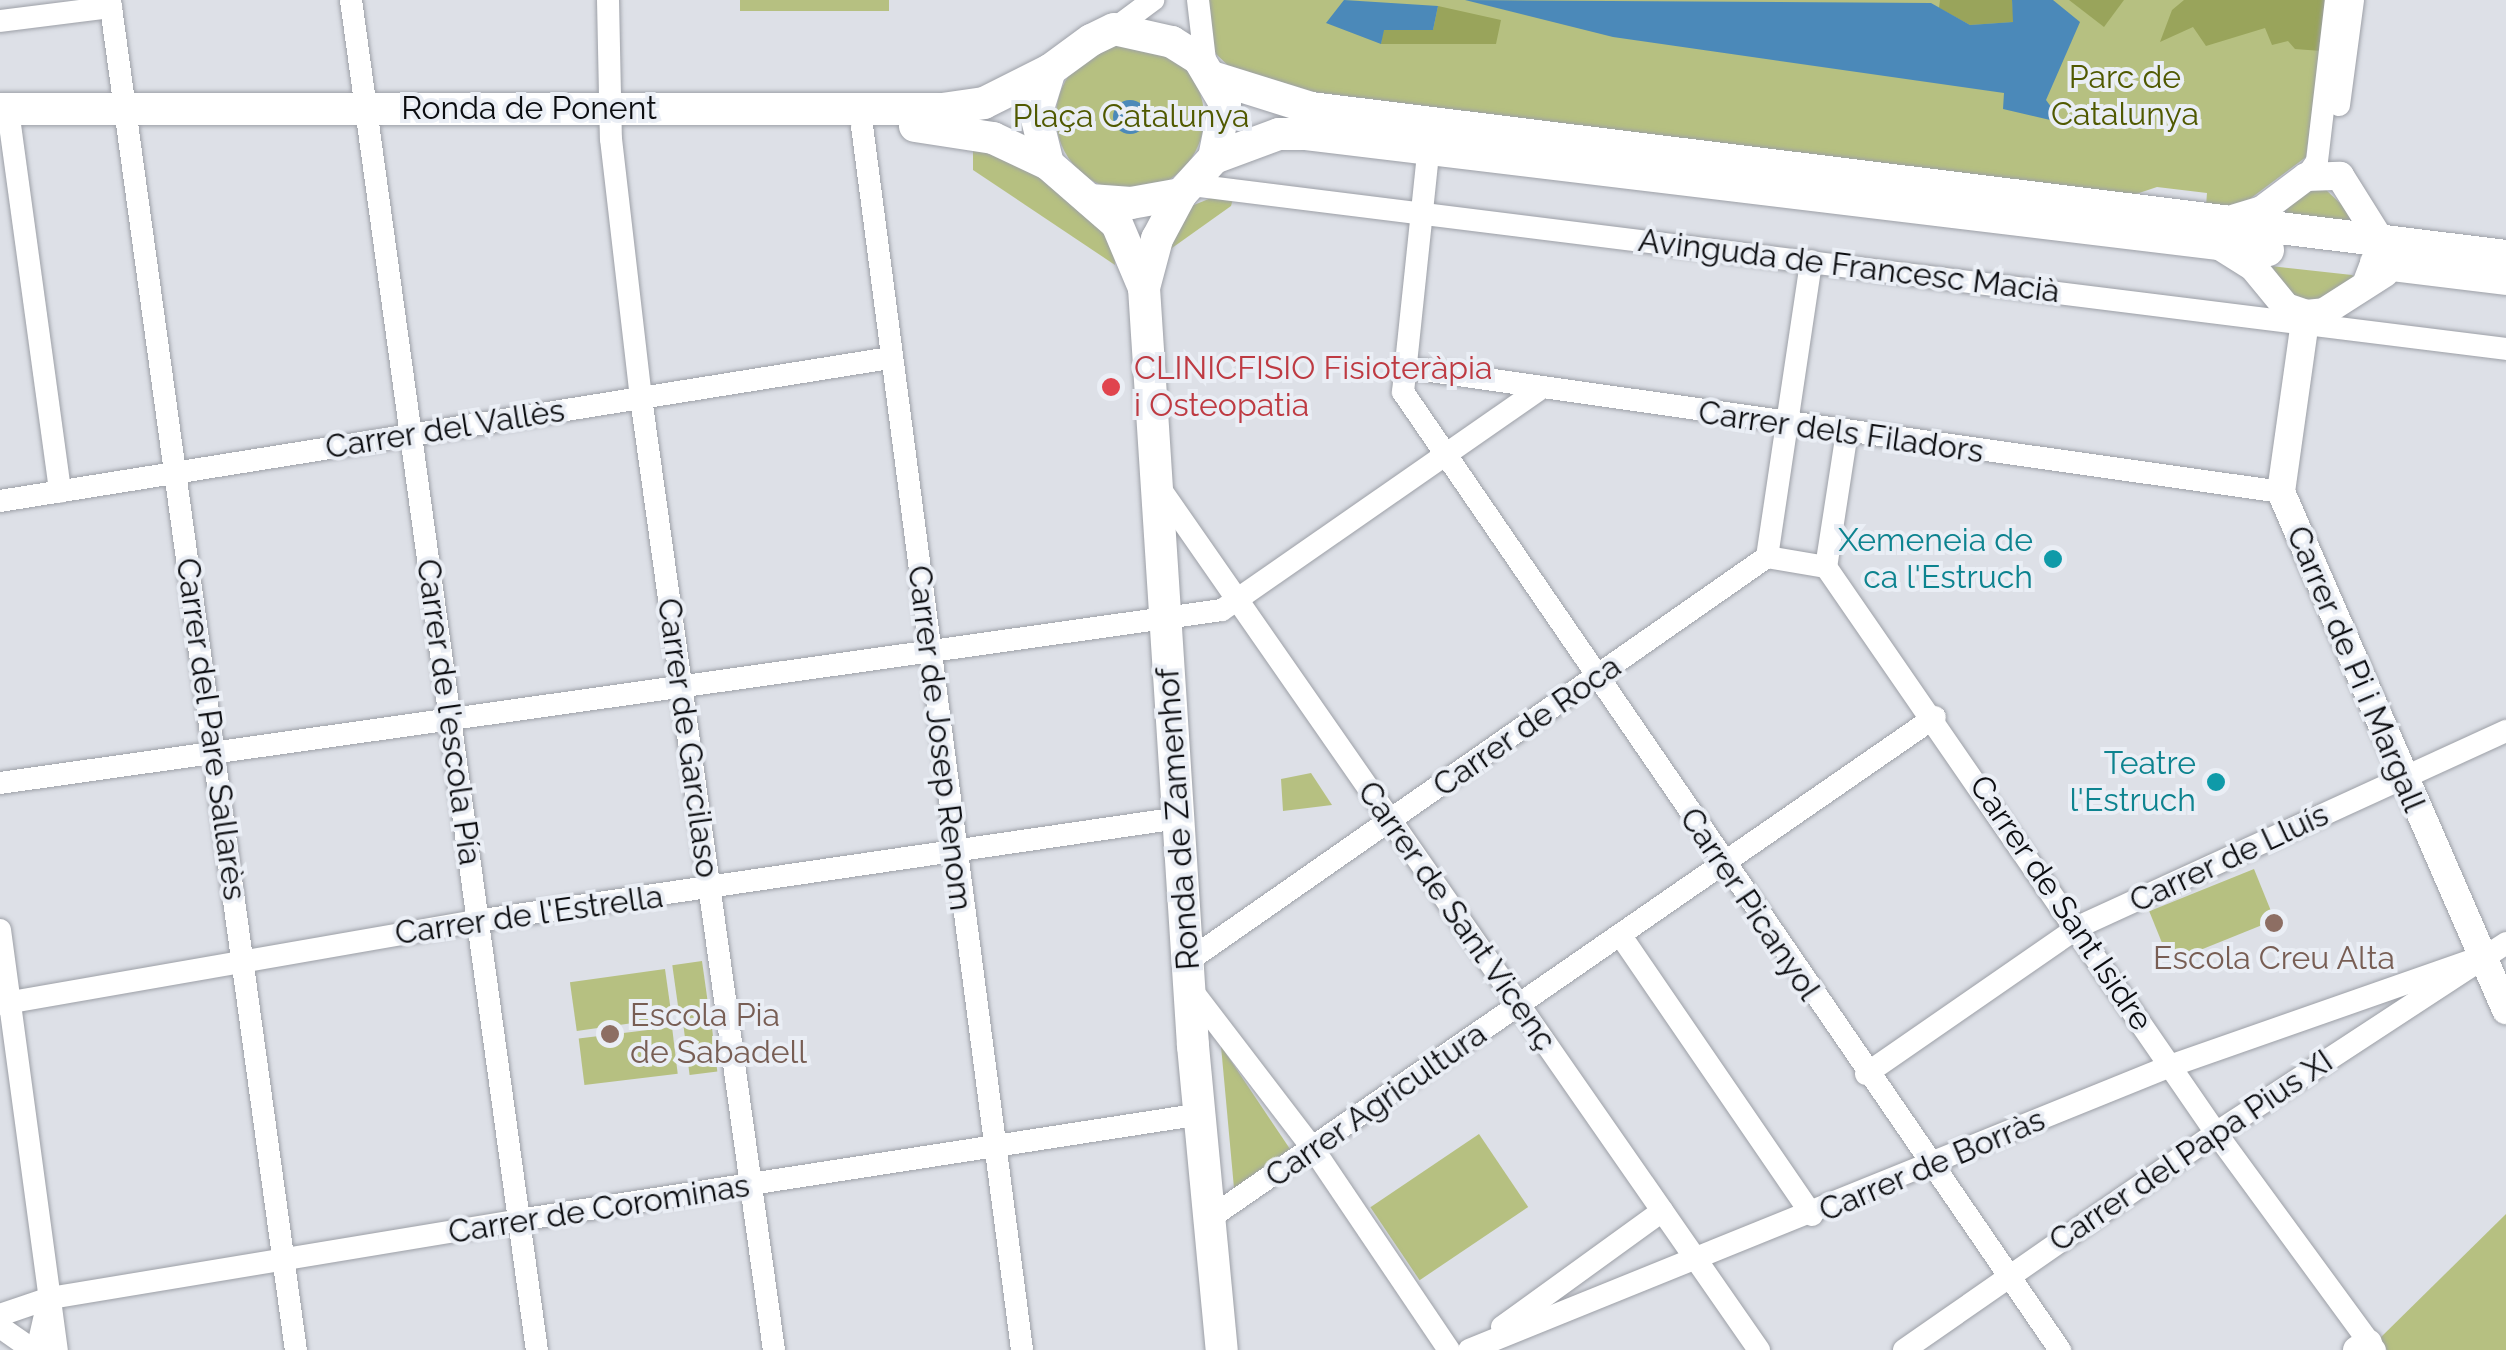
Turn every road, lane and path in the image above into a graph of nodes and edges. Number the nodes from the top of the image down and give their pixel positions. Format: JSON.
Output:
{"nodes":[{"id":1,"x":351,"y":0,"type":"edge"},
{"id":2,"x":608,"y":0,"type":"edge"},
{"id":3,"x":1153,"y":0,"type":"edge"},
{"id":4,"x":1198,"y":0,"type":"edge"},
{"id":5,"x":2336,"y":0,"type":"edge"},
{"id":6,"x":2353,"y":0,"type":"edge"},
{"id":7,"x":110,"y":4,"type":"edge"},
{"id":8,"x":0,"y":20,"type":"edge"},
{"id":9,"x":1114,"y":29,"type":"junction"},
{"id":10,"x":1050,"y":70,"type":"junction"},
{"id":11,"x":1209,"y":73,"type":"junction"},
{"id":12,"x":125,"y":117,"type":"junction"},
{"id":13,"x":369,"y":117,"type":"junction"},
{"id":14,"x":610,"y":117,"type":"junction"},
{"id":15,"x":3,"y":120,"type":"edge"},
{"id":16,"x":862,"y":126,"type":"junction"},
{"id":17,"x":1430,"y":136,"type":"junction"},
{"id":18,"x":1214,"y":158,"type":"junction"},
{"id":19,"x":1048,"y":164,"type":"junction"},
{"id":20,"x":2340,"y":176,"type":"junction"},
{"id":21,"x":2306,"y":177,"type":"junction"},
{"id":22,"x":1187,"y":190,"type":"junction"},
{"id":23,"x":1090,"y":200,"type":"junction"},
{"id":24,"x":1421,"y":212,"type":"junction"},
{"id":25,"x":2243,"y":236,"type":"junction"},
{"id":26,"x":2390,"y":254,"type":"junction"},
{"id":27,"x":2506,"y":256,"type":"edge"},
{"id":28,"x":1811,"y":261,"type":"junction"},
{"id":29,"x":2506,"y":279,"type":"edge"},
{"id":30,"x":1144,"y":288,"type":"junction"},
{"id":31,"x":2305,"y":319,"type":"junction"},
{"id":32,"x":2506,"y":349,"type":"edge"},
{"id":33,"x":890,"y":358,"type":"junction"},
{"id":34,"x":1402,"y":367,"type":"junction"},
{"id":35,"x":1538,"y":390,"type":"junction"},
{"id":36,"x":641,"y":398,"type":"junction"},
{"id":37,"x":1786,"y":424,"type":"junction"},
{"id":38,"x":1847,"y":432,"type":"junction"},
{"id":39,"x":412,"y":434,"type":"junction"},
{"id":40,"x":1444,"y":456,"type":"junction"},
{"id":41,"x":176,"y":474,"type":"junction"},
{"id":42,"x":1155,"y":482,"type":"junction"},
{"id":43,"x":60,"y":492,"type":"junction"},
{"id":44,"x":2281,"y":492,"type":"junction"},
{"id":45,"x":0,"y":501,"type":"edge"},
{"id":46,"x":1767,"y":557,"type":"junction"},
{"id":47,"x":1826,"y":566,"type":"junction"},
{"id":48,"x":1238,"y":600,"type":"junction"},
{"id":49,"x":1165,"y":620,"type":"junction"},
{"id":50,"x":929,"y":651,"type":"junction"},
{"id":51,"x":1594,"y":679,"type":"junction"},
{"id":52,"x":682,"y":685,"type":"junction"},
{"id":53,"x":449,"y":718,"type":"junction"},
{"id":54,"x":1935,"y":718,"type":"junction"},
{"id":55,"x":2506,"y":731,"type":"edge"},
{"id":56,"x":214,"y":752,"type":"junction"},
{"id":57,"x":2400,"y":779,"type":"junction"},
{"id":58,"x":0,"y":783,"type":"edge"},
{"id":59,"x":1179,"y":818,"type":"junction"},
{"id":60,"x":1390,"y":822,"type":"junction"},
{"id":61,"x":956,"y":850,"type":"junction"},
{"id":62,"x":1723,"y":864,"type":"junction"},
{"id":63,"x":708,"y":889,"type":"junction"},
{"id":64,"x":476,"y":921,"type":"junction"},
{"id":65,"x":2078,"y":927,"type":"junction"},
{"id":66,"x":0,"y":930,"type":"edge"},
{"id":67,"x":1621,"y":936,"type":"junction"},
{"id":68,"x":2493,"y":950,"type":"edge"},
{"id":69,"x":244,"y":961,"type":"junction"},
{"id":70,"x":1189,"y":974,"type":"junction"},
{"id":71,"x":2381,"y":992,"type":"junction"},
{"id":72,"x":5,"y":1003,"type":"edge"},
{"id":73,"x":1520,"y":1006,"type":"junction"},
{"id":74,"x":2506,"y":1010,"type":"edge"},
{"id":75,"x":2390,"y":1017,"type":"junction"},
{"id":76,"x":2170,"y":1066,"type":"junction"},
{"id":77,"x":1866,"y":1074,"type":"junction"},
{"id":78,"x":1201,"y":1114,"type":"junction"},
{"id":79,"x":2216,"y":1133,"type":"junction"},
{"id":80,"x":990,"y":1146,"type":"junction"},
{"id":81,"x":1314,"y":1150,"type":"junction"},
{"id":82,"x":1936,"y":1163,"type":"junction"},
{"id":83,"x":752,"y":1186,"type":"junction"},
{"id":84,"x":1662,"y":1211,"type":"junction"},
{"id":85,"x":1812,"y":1215,"type":"junction"},
{"id":86,"x":1210,"y":1218,"type":"junction"},
{"id":87,"x":519,"y":1220,"type":"junction"},
{"id":88,"x":283,"y":1260,"type":"junction"},
{"id":89,"x":1700,"y":1262,"type":"junction"},
{"id":90,"x":2006,"y":1276,"type":"junction"},
{"id":91,"x":50,"y":1298,"type":"junction"},
{"id":92,"x":0,"y":1315,"type":"edge"},
{"id":93,"x":0,"y":1327,"type":"edge"},
{"id":94,"x":1476,"y":1346,"type":"edge"},
{"id":95,"x":2366,"y":1348,"type":"edge"},
{"id":96,"x":35,"y":1350,"type":"edge"},
{"id":97,"x":57,"y":1350,"type":"edge"},
{"id":98,"x":296,"y":1350,"type":"edge"},
{"id":99,"x":537,"y":1350,"type":"edge"},
{"id":100,"x":774,"y":1350,"type":"edge"},
{"id":101,"x":1022,"y":1350,"type":"edge"},
{"id":102,"x":1222,"y":1350,"type":"edge"},
{"id":103,"x":1449,"y":1350,"type":"edge"},
{"id":104,"x":1759,"y":1350,"type":"edge"},
{"id":105,"x":1904,"y":1350,"type":"edge"},
{"id":106,"x":2060,"y":1350,"type":"edge"}],
"edges":[{"from":1,"to":13,"type":"street","name":"Carrer de l'escola Pía"},
{"from":2,"to":14,"type":"street","name":"Carrer de Garcilaso"},
{"from":3,"to":9,"type":"street"},
{"from":4,"to":11,"type":"street"},
{"from":5,"to":21,"type":"street"},
{"from":6,"to":20,"type":"street"},
{"from":7,"to":8,"type":"street"},
{"from":7,"to":12,"type":"street","name":"Carrer del Pare Sallarès"},
{"from":9,"to":10,"type":"main road"},
{"from":9,"to":11,"type":"main road"},
{"from":10,"to":14,"type":"main road","name":"Ronda de Ponent"},
{"from":10,"to":19,"type":"main road"},
{"from":11,"to":17,"type":"main road","name":"Avinguda de Francesc Macià"},
{"from":11,"to":18,"type":"main road"},
{"from":12,"to":13,"type":"main road","name":"Ronda de Ponent"},
{"from":12,"to":15,"type":"main road","name":"Ronda de Ponent"},
{"from":12,"to":41,"type":"street","name":"Carrer del Pare Sallarès"},
{"from":13,"to":14,"type":"main road","name":"Ronda de Ponent"},
{"from":13,"to":39,"type":"street","name":"Carrer de l'escola Pía"},
{"from":14,"to":16,"type":"main road","name":"Ronda de Ponent"},
{"from":14,"to":36,"type":"street","name":"Carrer de Garcilaso"},
{"from":15,"to":43,"type":"street"},
{"from":16,"to":19,"type":"main road","name":"Ronda de Ponent"},
{"from":16,"to":33,"type":"street","name":"Carrer de Josep Renom"},
{"from":17,"to":18,"type":"main road","name":"Avinguda de Francesc Macià"},
{"from":17,"to":24,"type":"street"},
{"from":17,"to":25,"type":"main road","name":"Avinguda de Francesc Macià"},
{"from":18,"to":22,"type":"main road"},
{"from":19,"to":23,"type":"main road"},
{"from":20,"to":21,"type":"street"},
{"from":20,"to":26,"type":"street"},
{"from":21,"to":25,"type":"street"},
{"from":22,"to":23,"type":"main road"},
{"from":22,"to":24,"type":"street","name":"Avinguda de Francesc Macià"},
{"from":22,"to":30,"type":"main road","name":"Ronda de Zamenhof"},
{"from":23,"to":30,"type":"main road","name":"Ronda de Zamenhof"},
{"from":24,"to":28,"type":"street","name":"Avinguda de Francesc Macià"},
{"from":24,"to":34,"type":"street"},
{"from":25,"to":26,"type":"main road","name":"Avinguda de Francesc Macià"},
{"from":25,"to":31,"type":"street"},
{"from":26,"to":27,"type":"main road","name":"Avinguda de Francesc Macià"},
{"from":26,"to":29,"type":"main road","name":"Avinguda de Francesc Macià"},
{"from":26,"to":31,"type":"street"},
{"from":28,"to":31,"type":"street","name":"Avinguda de Francesc Macià"},
{"from":28,"to":37,"type":"street"},
{"from":30,"to":42,"type":"main road","name":"Ronda de Zamenhof"},
{"from":31,"to":32,"type":"street","name":"Avinguda de Francesc Macià"},
{"from":31,"to":44,"type":"street","name":"Carrer de Pi i Margall"},
{"from":33,"to":36,"type":"street","name":"Carrer del Vallès"},
{"from":33,"to":50,"type":"street","name":"Carrer de Josep Renom"},
{"from":34,"to":35,"type":"street","name":"Carrer dels Filadors"},
{"from":34,"to":40,"type":"street","name":"Carrer Picanyol"},
{"from":35,"to":37,"type":"street","name":"Carrer dels Filadors"},
{"from":35,"to":40,"type":"street"},
{"from":36,"to":39,"type":"street","name":"Carrer del Vallès"},
{"from":36,"to":52,"type":"street","name":"Carrer de Garcilaso"},
{"from":37,"to":38,"type":"street","name":"Carrer dels Filadors"},
{"from":37,"to":46,"type":"street"},
{"from":38,"to":44,"type":"street","name":"Carrer dels Filadors"},
{"from":38,"to":47,"type":"street"},
{"from":39,"to":41,"type":"street","name":"Carrer del Vallès"},
{"from":39,"to":53,"type":"street","name":"Carrer de l'escola Pía"},
{"from":40,"to":48,"type":"street"},
{"from":40,"to":51,"type":"street","name":"Carrer Picanyol"},
{"from":41,"to":43,"type":"street","name":"Carrer del Vallès"},
{"from":41,"to":56,"type":"street","name":"Carrer del Pare Sallarès"},
{"from":42,"to":48,"type":"street","name":"Carrer de Sant Vicenç"},
{"from":42,"to":49,"type":"main road","name":"Ronda de Zamenhof"},
{"from":43,"to":45,"type":"street","name":"Carrer del Vallès"},
{"from":44,"to":57,"type":"street","name":"Carrer de Pi i Margall"},
{"from":46,"to":47,"type":"street"},
{"from":46,"to":51,"type":"street","name":"Carrer de Roca"},
{"from":47,"to":54,"type":"street","name":"Carrer de Sant Isidre"},
{"from":48,"to":49,"type":"street"},
{"from":48,"to":60,"type":"street","name":"Carrer de Sant Vicenç"},
{"from":49,"to":50,"type":"street"},
{"from":49,"to":59,"type":"main road","name":"Ronda de Zamenhof"},
{"from":50,"to":52,"type":"street"},
{"from":50,"to":61,"type":"street","name":"Carrer de Josep Renom"},
{"from":51,"to":60,"type":"street","name":"Carrer de Roca"},
{"from":51,"to":62,"type":"street","name":"Carrer Picanyol"},
{"from":52,"to":53,"type":"street"},
{"from":52,"to":63,"type":"street","name":"Carrer de Garcilaso"},
{"from":53,"to":56,"type":"street"},
{"from":53,"to":64,"type":"street","name":"Carrer de l'escola Pía"},
{"from":54,"to":62,"type":"street","name":"Carrer Agricultura"},
{"from":54,"to":65,"type":"street","name":"Carrer de Sant Isidre"},
{"from":55,"to":57,"type":"street","name":"Carrer de Lluís"},
{"from":56,"to":58,"type":"street"},
{"from":56,"to":69,"type":"street","name":"Carrer del Pare Sallarès"},
{"from":57,"to":65,"type":"street","name":"Carrer de Lluís"},
{"from":57,"to":68,"type":"street","name":"Carrer de Pi i Margall"},
{"from":59,"to":61,"type":"street","name":"Carrer de l'Estrella"},
{"from":59,"to":70,"type":"main road","name":"Ronda de Zamenhof"},
{"from":60,"to":70,"type":"street","name":"Carrer de Roca"},
{"from":60,"to":73,"type":"street","name":"Carrer de Sant Vicenç"},
{"from":61,"to":63,"type":"street","name":"Carrer de l'Estrella"},
{"from":61,"to":80,"type":"street","name":"Carrer de Josep Renom"},
{"from":62,"to":67,"type":"street","name":"Carrer Agricultura"},
{"from":62,"to":77,"type":"street","name":"Carrer Picanyol"},
{"from":63,"to":64,"type":"street","name":"Carrer de l'Estrella"},
{"from":63,"to":83,"type":"street","name":"Carrer de Garcilaso"},
{"from":64,"to":69,"type":"street","name":"Carrer de l'Estrella"},
{"from":64,"to":87,"type":"street","name":"Carrer de l'escola Pía"},
{"from":65,"to":76,"type":"street","name":"Carrer de Sant Isidre"},
{"from":65,"to":77,"type":"street","name":"Carrer de Lluís"},
{"from":66,"to":72,"type":"street"},
{"from":67,"to":73,"type":"street","name":"Carrer Agricultura"},
{"from":67,"to":85,"type":"street"},
{"from":68,"to":71,"type":"street","name":"Carrer de Borràs"},
{"from":68,"to":74,"type":"street","name":"Carrer de Pi i Margall"},
{"from":68,"to":75,"type":"street","name":"Carrer del Papa Pius XI"},
{"from":69,"to":72,"type":"street","name":"Carrer de l'Estrella"},
{"from":69,"to":88,"type":"street","name":"Carrer del Pare Sallarès"},
{"from":70,"to":78,"type":"main road","name":"Ronda de Zamenhof"},
{"from":70,"to":81,"type":"street"},
{"from":71,"to":75,"type":"street"},
{"from":71,"to":76,"type":"street","name":"Carrer de Borràs"},
{"from":72,"to":91,"type":"street"},
{"from":73,"to":81,"type":"street","name":"Carrer Agricultura"},
{"from":73,"to":84,"type":"street","name":"Carrer de Sant Vicenç"},
{"from":75,"to":79,"type":"street","name":"Carrer del Papa Pius XI"},
{"from":76,"to":79,"type":"street","name":"Carrer de Sant Isidre"},
{"from":76,"to":82,"type":"street","name":"Carrer de Borràs"},
{"from":77,"to":82,"type":"street","name":"Carrer Picanyol"},
{"from":78,"to":80,"type":"street","name":"Carrer de Corominas"},
{"from":78,"to":86,"type":"main road","name":"Ronda de Zamenhof"},
{"from":79,"to":90,"type":"street","name":"Carrer del Papa Pius XI"},
{"from":79,"to":95,"type":"street","name":"Carrer de Sant Isidre"},
{"from":80,"to":83,"type":"street","name":"Carrer de Corominas"},
{"from":80,"to":101,"type":"street","name":"Carrer de Josep Renom"},
{"from":81,"to":86,"type":"street","name":"Carrer Agricultura"},
{"from":81,"to":103,"type":"street"},
{"from":82,"to":85,"type":"street","name":"Carrer de Borràs"},
{"from":82,"to":90,"type":"street","name":"Carrer Picanyol"},
{"from":83,"to":87,"type":"street","name":"Carrer de Corominas"},
{"from":83,"to":100,"type":"street","name":"Carrer de Garcilaso"},
{"from":84,"to":89,"type":"street","name":"Carrer de Sant Vicenç"},
{"from":84,"to":94,"type":"street","name":"Carrer de Borràs"},
{"from":85,"to":89,"type":"street","name":"Carrer de Borràs"},
{"from":86,"to":102,"type":"main road","name":"Ronda de Zamenhof"},
{"from":87,"to":88,"type":"street","name":"Carrer de Corominas"},
{"from":87,"to":99,"type":"street","name":"Carrer de l'escola Pía"},
{"from":88,"to":91,"type":"street","name":"Carrer de Corominas"},
{"from":88,"to":98,"type":"street","name":"Carrer del Pare Sallarès"},
{"from":89,"to":94,"type":"street","name":"Carrer de Borràs"},
{"from":89,"to":104,"type":"street","name":"Carrer de Sant Vicenç"},
{"from":90,"to":105,"type":"street","name":"Carrer del Papa Pius XI"},
{"from":90,"to":106,"type":"street","name":"Carrer Picanyol"},
{"from":91,"to":92,"type":"street","name":"Carrer de Corominas"},
{"from":91,"to":96,"type":"street"},
{"from":91,"to":97,"type":"street"},
{"from":93,"to":96,"type":"street"}]}
